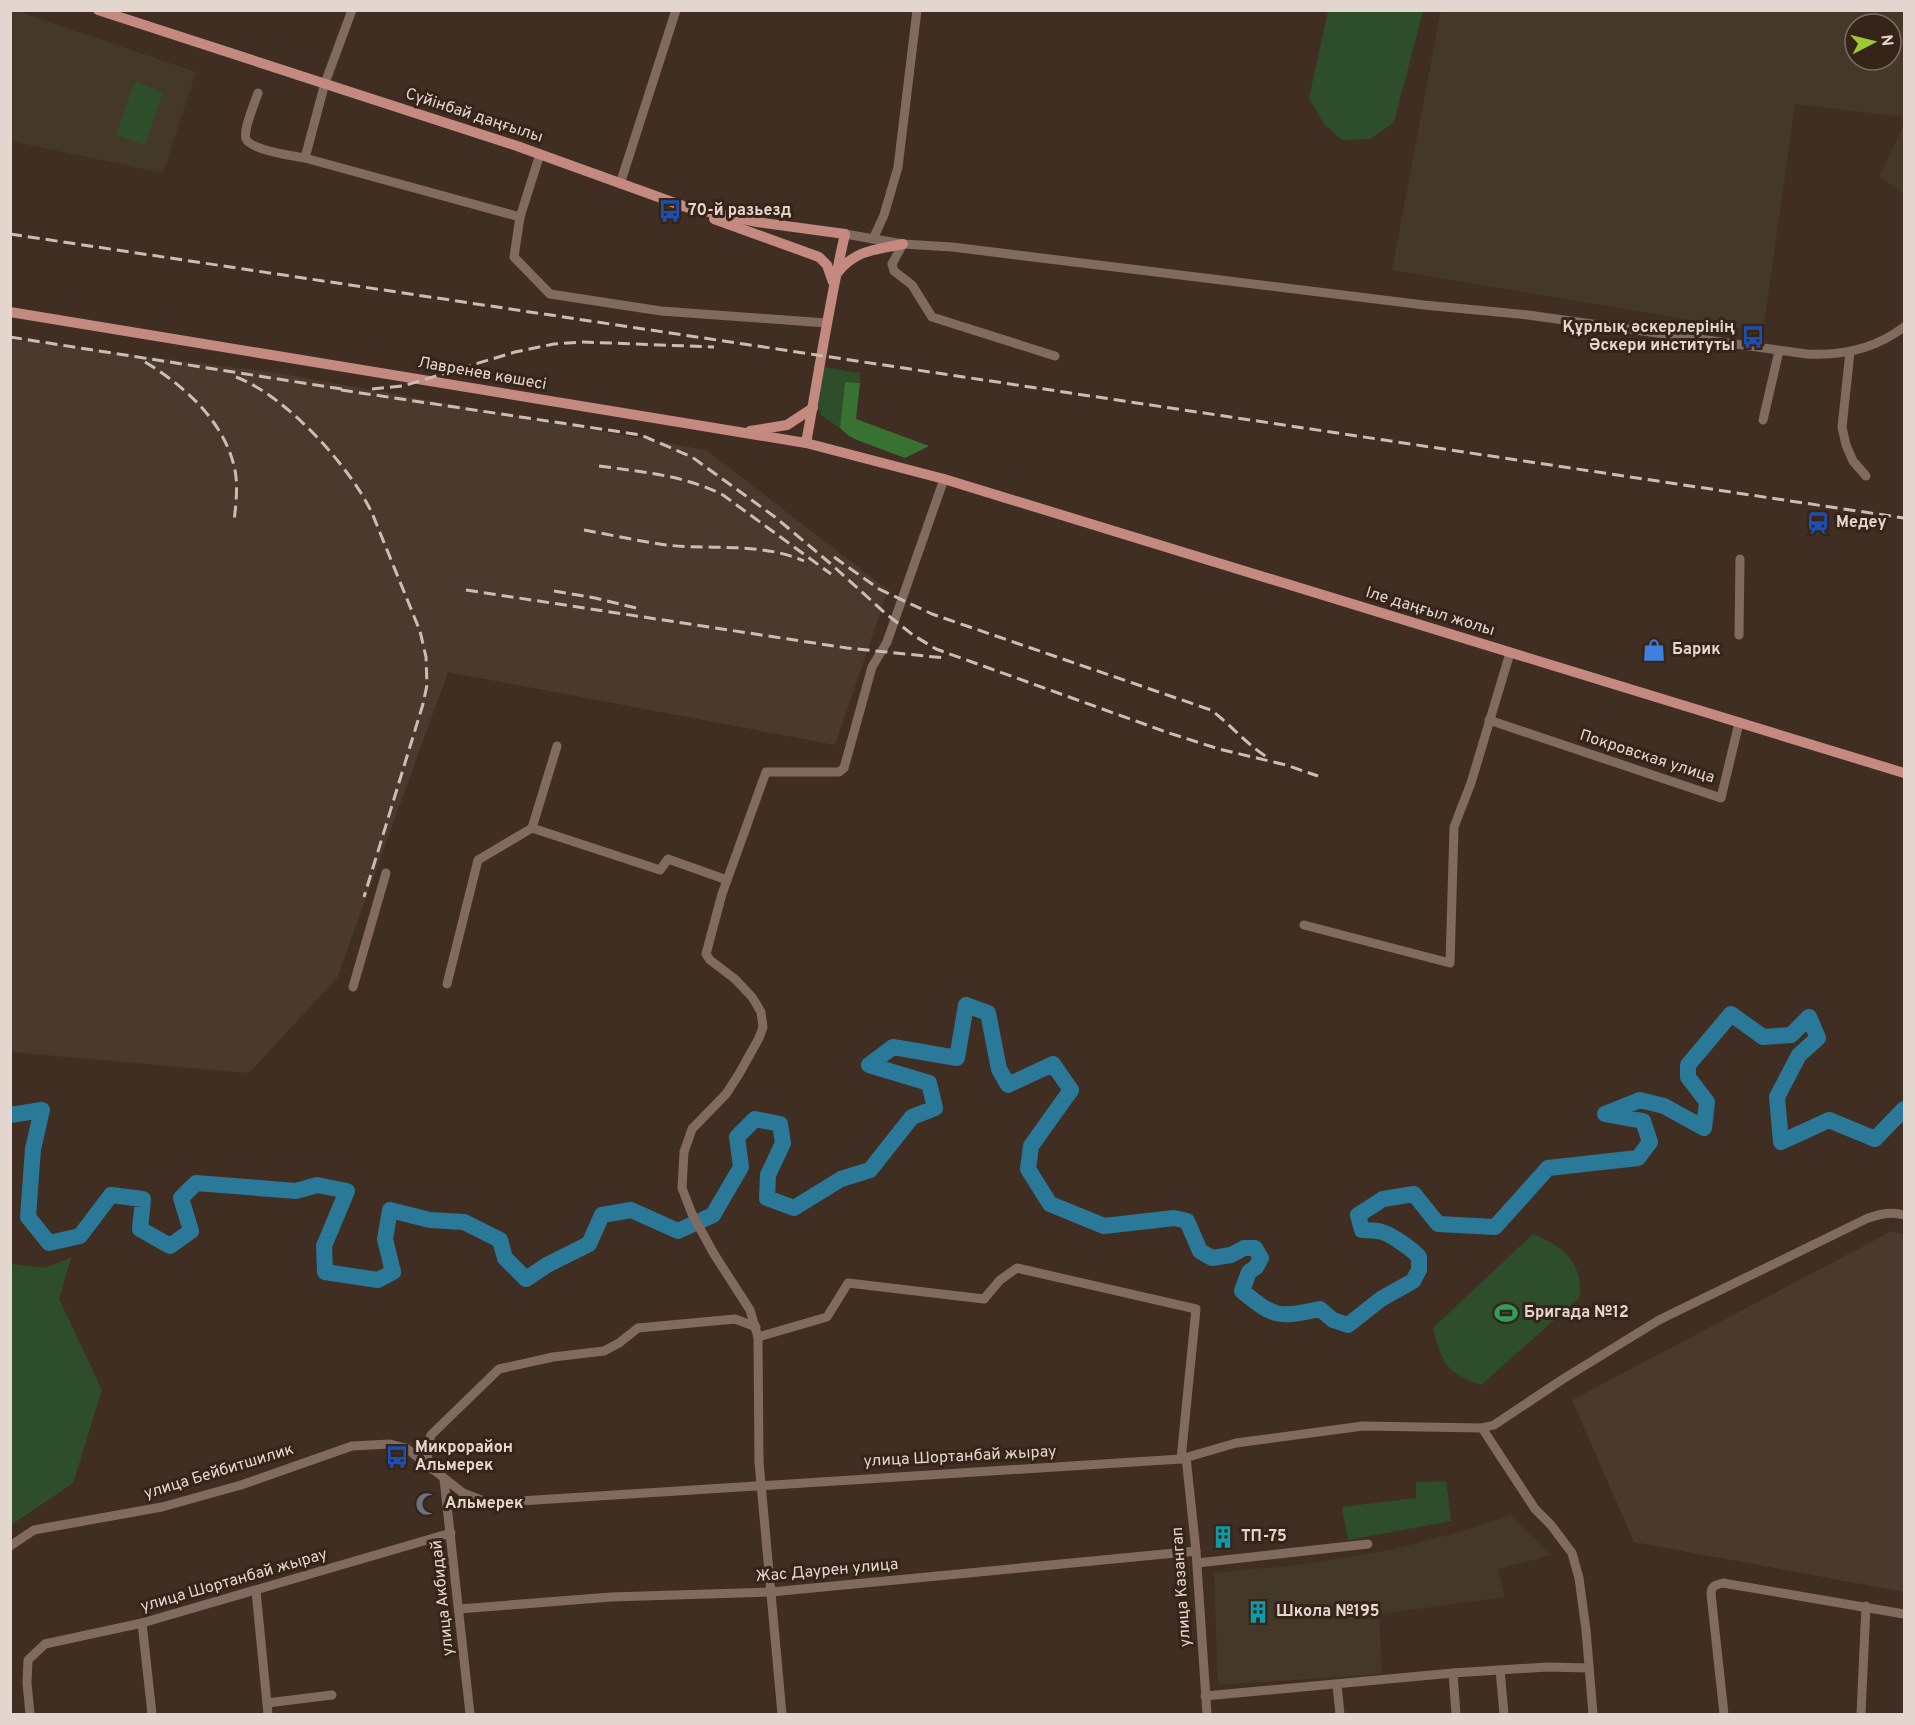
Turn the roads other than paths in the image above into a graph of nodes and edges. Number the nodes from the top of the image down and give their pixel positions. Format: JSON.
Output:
{"nodes":[{"id":1,"x":98,"y":10,"type":"edge"},
{"id":2,"x":352,"y":10,"type":"edge"},
{"id":3,"x":676,"y":10,"type":"edge"},
{"id":4,"x":917,"y":10,"type":"edge"},
{"id":5,"x":325,"y":83,"type":"junction"},
{"id":6,"x":258,"y":93,"type":"dead end"},
{"id":7,"x":540,"y":154,"type":"junction"},
{"id":8,"x":304,"y":158,"type":"junction"},
{"id":9,"x":620,"y":184,"type":"junction"},
{"id":10,"x":686,"y":207,"type":"junction"},
{"id":11,"x":520,"y":217,"type":"junction"},
{"id":12,"x":845,"y":234,"type":"junction"},
{"id":13,"x":873,"y":239,"type":"junction"},
{"id":14,"x":903,"y":244,"type":"junction"},
{"id":15,"x":835,"y":279,"type":"junction"},
{"id":16,"x":10,"y":312,"type":"edge"},
{"id":17,"x":826,"y":322,"type":"junction"},
{"id":18,"x":1905,"y":327,"type":"edge"},
{"id":19,"x":1779,"y":351,"type":"junction"},
{"id":20,"x":1851,"y":352,"type":"junction"},
{"id":21,"x":1055,"y":356,"type":"dead end"},
{"id":22,"x":813,"y":408,"type":"junction"},
{"id":23,"x":1763,"y":420,"type":"dead end"},
{"id":24,"x":736,"y":432,"type":"junction"},
{"id":25,"x":806,"y":443,"type":"junction"},
{"id":26,"x":1866,"y":476,"type":"dead end"},
{"id":27,"x":945,"y":480,"type":"junction"},
{"id":28,"x":1740,"y":559,"type":"dead end"},
{"id":29,"x":1739,"y":635,"type":"dead end"},
{"id":30,"x":1510,"y":652,"type":"junction"},
{"id":31,"x":1490,"y":720,"type":"junction"},
{"id":32,"x":1739,"y":723,"type":"junction"},
{"id":33,"x":557,"y":746,"type":"dead end"},
{"id":34,"x":1905,"y":773,"type":"edge"},
{"id":35,"x":532,"y":828,"type":"junction"},
{"id":36,"x":386,"y":873,"type":"dead end"},
{"id":37,"x":727,"y":880,"type":"junction"},
{"id":38,"x":1305,"y":925,"type":"dead end"},
{"id":39,"x":447,"y":984,"type":"dead end"},
{"id":40,"x":353,"y":987,"type":"dead end"},
{"id":41,"x":1905,"y":1215,"type":"edge"},
{"id":42,"x":757,"y":1332,"type":"junction"},
{"id":43,"x":1482,"y":1428,"type":"junction"},
{"id":44,"x":1184,"y":1458,"type":"junction"},
{"id":45,"x":431,"y":1469,"type":"junction"},
{"id":46,"x":444,"y":1479,"type":"junction"},
{"id":47,"x":761,"y":1484,"type":"junction"},
{"id":48,"x":451,"y":1533,"type":"junction"},
{"id":49,"x":1368,"y":1545,"type":"dead end"},
{"id":50,"x":10,"y":1546,"type":"edge"},
{"id":51,"x":1196,"y":1551,"type":"junction"},
{"id":52,"x":1197,"y":1563,"type":"junction"},
{"id":53,"x":256,"y":1591,"type":"junction"},
{"id":54,"x":771,"y":1592,"type":"junction"},
{"id":55,"x":1866,"y":1606,"type":"junction"},
{"id":56,"x":459,"y":1609,"type":"junction"},
{"id":57,"x":1905,"y":1614,"type":"edge"},
{"id":58,"x":142,"y":1623,"type":"junction"},
{"id":59,"x":1589,"y":1668,"type":"junction"},
{"id":60,"x":1500,"y":1670,"type":"junction"},
{"id":61,"x":1453,"y":1673,"type":"junction"},
{"id":62,"x":1337,"y":1685,"type":"junction"},
{"id":63,"x":332,"y":1695,"type":"dead end"},
{"id":64,"x":1205,"y":1696,"type":"junction"},
{"id":65,"x":267,"y":1703,"type":"junction"},
{"id":66,"x":30,"y":1714,"type":"edge"},
{"id":67,"x":152,"y":1714,"type":"edge"},
{"id":68,"x":268,"y":1714,"type":"edge"},
{"id":69,"x":470,"y":1714,"type":"edge"},
{"id":70,"x":782,"y":1714,"type":"edge"},
{"id":71,"x":1207,"y":1714,"type":"edge"},
{"id":72,"x":1340,"y":1714,"type":"edge"},
{"id":73,"x":1456,"y":1714,"type":"edge"},
{"id":74,"x":1504,"y":1714,"type":"edge"},
{"id":75,"x":1593,"y":1714,"type":"edge"},
{"id":76,"x":1724,"y":1714,"type":"edge"},
{"id":77,"x":1861,"y":1714,"type":"edge"}],
"edges":[{"from":1,"to":5,"type":"main road","name":"Сүйінбай даңғылы"},
{"from":2,"to":5,"type":"street"},
{"from":3,"to":9,"type":"street"},
{"from":4,"to":13,"type":"street"},
{"from":5,"to":7,"type":"main road","name":"Сүйінбай даңғылы"},
{"from":5,"to":8,"type":"street"},
{"from":6,"to":8,"type":"street"},
{"from":7,"to":9,"type":"main road","name":"Сүйінбай даңғылы"},
{"from":7,"to":11,"type":"street"},
{"from":8,"to":11,"type":"street"},
{"from":9,"to":10,"type":"main road","name":"Сүйінбай даңғылы"},
{"from":10,"to":12,"type":"main road","name":"Сүйінбай даңғылы"},
{"from":10,"to":15,"type":"main road"},
{"from":11,"to":17,"type":"street"},
{"from":12,"to":13,"type":"street"},
{"from":12,"to":15,"type":"main road"},
{"from":13,"to":14,"type":"street"},
{"from":14,"to":15,"type":"main road"},
{"from":14,"to":19,"type":"street"},
{"from":14,"to":21,"type":"street"},
{"from":15,"to":17,"type":"main road"},
{"from":16,"to":24,"type":"main road","name":"Лавренев көшесі"},
{"from":17,"to":22,"type":"main road"},
{"from":18,"to":20,"type":"street"},
{"from":19,"to":20,"type":"street"},
{"from":19,"to":23,"type":"street"},
{"from":20,"to":26,"type":"street"},
{"from":22,"to":24,"type":"main road"},
{"from":22,"to":25,"type":"main road"},
{"from":24,"to":25,"type":"main road","name":"Лавренев көшесі"},
{"from":25,"to":27,"type":"main road","name":"Лавренев көшесі"},
{"from":27,"to":30,"type":"main road","name":"Іле даңғыл жолы"},
{"from":27,"to":37,"type":"street"},
{"from":28,"to":29,"type":"street"},
{"from":30,"to":31,"type":"street"},
{"from":30,"to":32,"type":"main road","name":"Іле даңғыл жолы"},
{"from":31,"to":32,"type":"street","name":"Покровская улица"},
{"from":31,"to":38,"type":"street"},
{"from":32,"to":34,"type":"main road","name":"Іле даңғыл жолы"},
{"from":33,"to":35,"type":"street"},
{"from":35,"to":37,"type":"street"},
{"from":35,"to":39,"type":"street"},
{"from":36,"to":40,"type":"street"},
{"from":37,"to":42,"type":"street"},
{"from":41,"to":43,"type":"street"},
{"from":42,"to":44,"type":"street","name":"улица Казангап"},
{"from":42,"to":45,"type":"street"},
{"from":42,"to":47,"type":"street"},
{"from":43,"to":44,"type":"street","name":"улица Шортанбай жырау"},
{"from":43,"to":59,"type":"street"},
{"from":44,"to":47,"type":"street","name":"улица Шортанбай жырау"},
{"from":44,"to":51,"type":"street","name":"улица Казангап"},
{"from":45,"to":46,"type":"street","name":"улица Бейбитшилик"},
{"from":45,"to":50,"type":"street","name":"улица Бейбитшилик"},
{"from":46,"to":47,"type":"street","name":"улица Шортанбай жырау"},
{"from":46,"to":48,"type":"street","name":"улица Акбидай"},
{"from":47,"to":54,"type":"street"},
{"from":48,"to":53,"type":"street","name":"улица Шортанбай жырау"},
{"from":48,"to":56,"type":"street","name":"улица Акбидай"},
{"from":49,"to":52,"type":"street"},
{"from":51,"to":52,"type":"street","name":"улица Казангап"},
{"from":51,"to":54,"type":"street","name":"Жас Даурен улица"},
{"from":52,"to":64,"type":"street","name":"улица Казангап"},
{"from":53,"to":58,"type":"street","name":"улица Шортанбай жырау"},
{"from":53,"to":65,"type":"street"},
{"from":54,"to":56,"type":"street","name":"Жас Даурен улица"},
{"from":54,"to":70,"type":"street"},
{"from":55,"to":57,"type":"street"},
{"from":55,"to":76,"type":"street"},
{"from":55,"to":77,"type":"street"},
{"from":56,"to":69,"type":"street","name":"улица Акбидай"},
{"from":58,"to":66,"type":"street","name":"улица Шортанбай жырау"},
{"from":58,"to":67,"type":"street"},
{"from":59,"to":60,"type":"street"},
{"from":59,"to":75,"type":"street"},
{"from":60,"to":61,"type":"street"},
{"from":60,"to":74,"type":"street"},
{"from":61,"to":62,"type":"street"},
{"from":61,"to":73,"type":"street"},
{"from":62,"to":64,"type":"street"},
{"from":62,"to":72,"type":"street"},
{"from":63,"to":65,"type":"street"},
{"from":64,"to":71,"type":"street","name":"улица Казангап"},
{"from":65,"to":68,"type":"street"}]}
